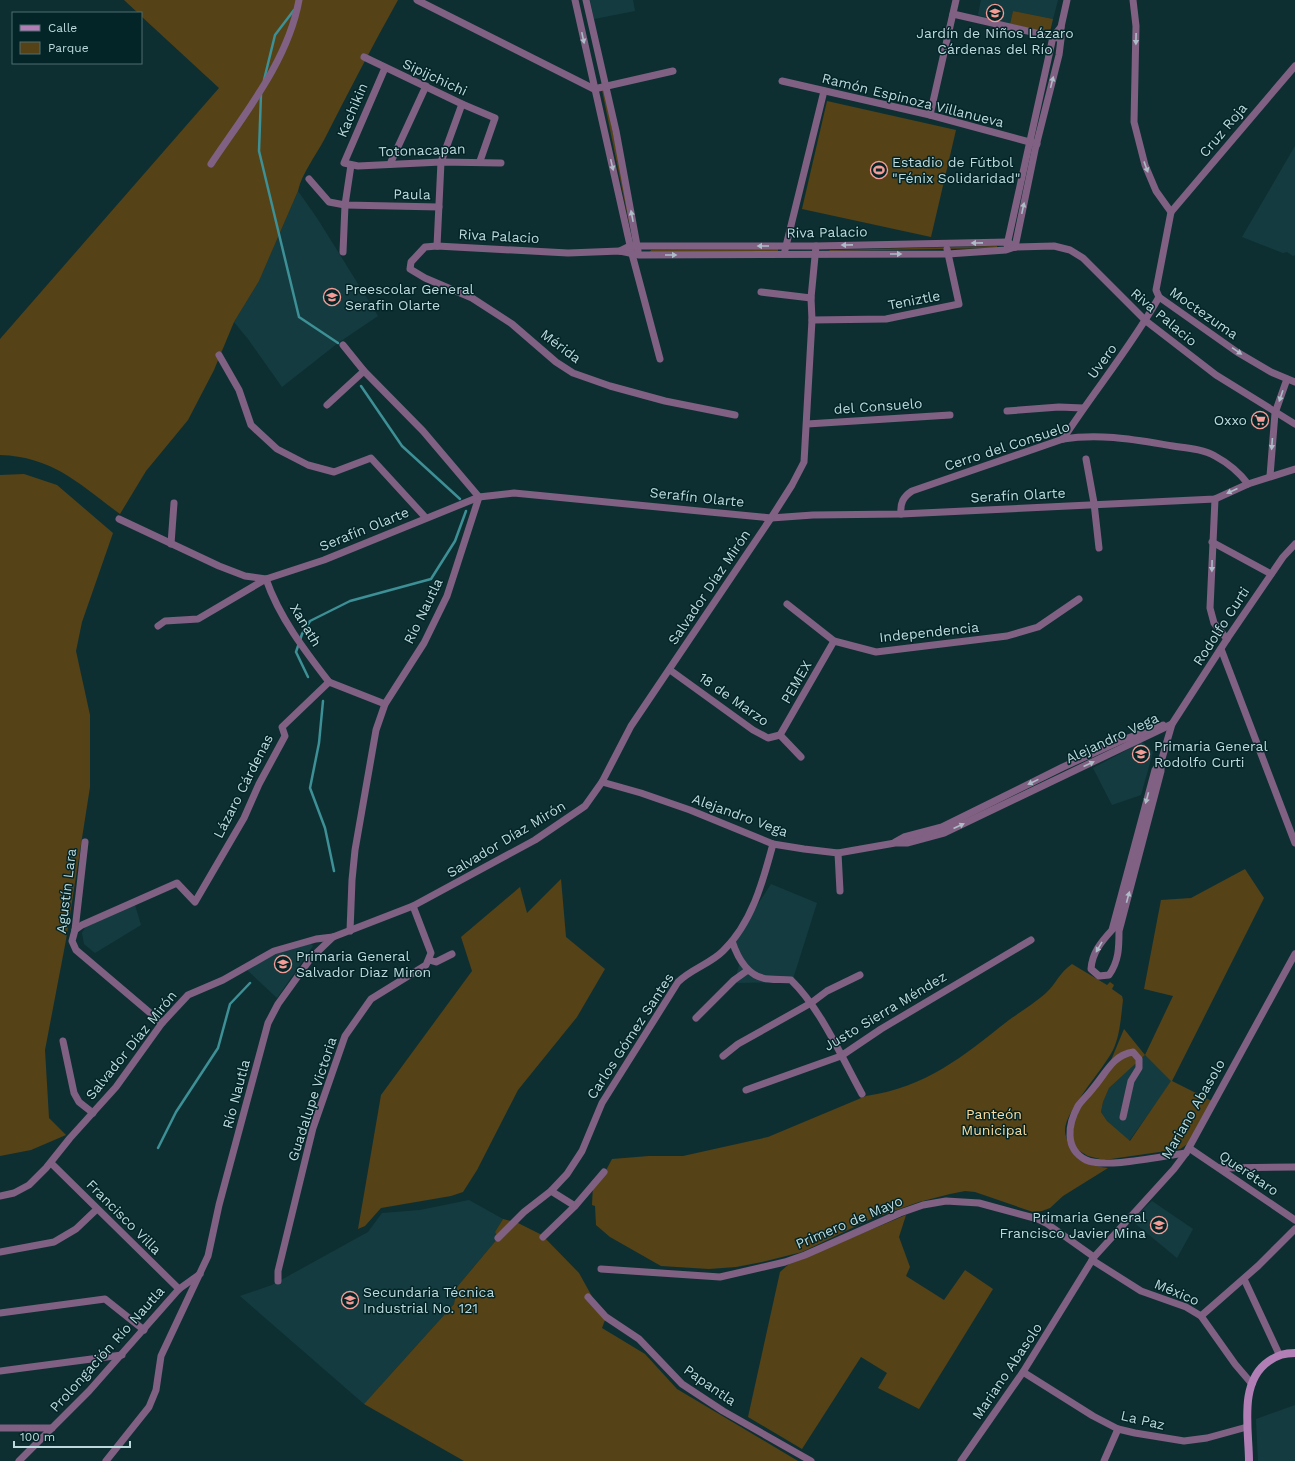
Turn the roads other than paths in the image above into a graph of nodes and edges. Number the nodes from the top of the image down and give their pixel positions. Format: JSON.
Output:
{"nodes":[{"id":1,"x":299,"y":0,"type":"edge"},
{"id":2,"x":416,"y":0,"type":"edge"},
{"id":3,"x":575,"y":0,"type":"edge"},
{"id":4,"x":586,"y":0,"type":"edge"},
{"id":5,"x":956,"y":0,"type":"edge"},
{"id":6,"x":1067,"y":0,"type":"edge"},
{"id":7,"x":1133,"y":0,"type":"edge"},
{"id":8,"x":953,"y":14,"type":"junction"},
{"id":9,"x":1061,"y":27,"type":"junction"},
{"id":10,"x":1054,"y":37,"type":"junction"},
{"id":11,"x":1061,"y":39,"type":"junction"},
{"id":12,"x":364,"y":57,"type":"dead end"},
{"id":13,"x":1295,"y":66,"type":"edge"},
{"id":14,"x":384,"y":68,"type":"junction"},
{"id":15,"x":672,"y":71,"type":"dead end"},
{"id":16,"x":782,"y":81,"type":"dead end"},
{"id":17,"x":426,"y":86,"type":"junction"},
{"id":18,"x":606,"y":86,"type":"junction"},
{"id":19,"x":594,"y":89,"type":"junction"},
{"id":20,"x":824,"y":91,"type":"junction"},
{"id":21,"x":462,"y":104,"type":"junction"},
{"id":22,"x":930,"y":115,"type":"junction"},
{"id":23,"x":1033,"y":143,"type":"junction"},
{"id":24,"x":618,"y":145,"type":"junction"},
{"id":25,"x":607,"y":147,"type":"junction"},
{"id":26,"x":480,"y":161,"type":"junction"},
{"id":27,"x":441,"y":162,"type":"junction"},
{"id":28,"x":501,"y":163,"type":"dead end"},
{"id":29,"x":212,"y":164,"type":"dead end"},
{"id":30,"x":347,"y":164,"type":"junction"},
{"id":31,"x":390,"y":164,"type":"junction"},
{"id":32,"x":309,"y":179,"type":"dead end"},
{"id":33,"x":345,"y":205,"type":"junction"},
{"id":34,"x":439,"y":207,"type":"junction"},
{"id":35,"x":1172,"y":212,"type":"junction"},
{"id":36,"x":1008,"y":242,"type":"junction"},
{"id":37,"x":946,"y":243,"type":"junction"},
{"id":38,"x":437,"y":246,"type":"junction"},
{"id":39,"x":634,"y":246,"type":"junction"},
{"id":40,"x":786,"y":246,"type":"junction"},
{"id":41,"x":816,"y":246,"type":"junction"},
{"id":42,"x":1015,"y":246,"type":"junction"},
{"id":43,"x":1006,"y":250,"type":"junction"},
{"id":44,"x":620,"y":251,"type":"junction"},
{"id":45,"x":343,"y":252,"type":"dead end"},
{"id":46,"x":784,"y":254,"type":"junction"},
{"id":47,"x":815,"y":254,"type":"junction"},
{"id":48,"x":948,"y":254,"type":"junction"},
{"id":49,"x":636,"y":255,"type":"junction"},
{"id":50,"x":410,"y":268,"type":"joint"},
{"id":51,"x":761,"y":292,"type":"dead end"},
{"id":52,"x":1159,"y":297,"type":"junction"},
{"id":53,"x":811,"y":298,"type":"junction"},
{"id":54,"x":812,"y":320,"type":"junction"},
{"id":55,"x":1146,"y":321,"type":"junction"},
{"id":56,"x":343,"y":345,"type":"dead end"},
{"id":57,"x":219,"y":355,"type":"dead end"},
{"id":58,"x":660,"y":359,"type":"dead end"},
{"id":59,"x":364,"y":371,"type":"junction"},
{"id":60,"x":1286,"y":379,"type":"junction"},
{"id":61,"x":1295,"y":382,"type":"edge"},
{"id":62,"x":327,"y":405,"type":"dead end"},
{"id":63,"x":1083,"y":408,"type":"junction"},
{"id":64,"x":1007,"y":411,"type":"dead end"},
{"id":65,"x":1275,"y":413,"type":"junction"},
{"id":66,"x":735,"y":415,"type":"dead end"},
{"id":67,"x":950,"y":415,"type":"dead end"},
{"id":68,"x":807,"y":424,"type":"junction"},
{"id":69,"x":1295,"y":424,"type":"edge"},
{"id":70,"x":1063,"y":439,"type":"junction"},
{"id":71,"x":1086,"y":459,"type":"dead end"},
{"id":72,"x":1295,"y":469,"type":"edge"},
{"id":73,"x":1270,"y":476,"type":"junction"},
{"id":74,"x":1248,"y":484,"type":"junction"},
{"id":75,"x":479,"y":497,"type":"junction"},
{"id":76,"x":1215,"y":499,"type":"junction"},
{"id":77,"x":174,"y":503,"type":"dead end"},
{"id":78,"x":1094,"y":503,"type":"junction"},
{"id":79,"x":901,"y":514,"type":"junction"},
{"id":80,"x":119,"y":518,"type":"dead end"},
{"id":81,"x":426,"y":518,"type":"junction"},
{"id":82,"x":772,"y":518,"type":"junction"},
{"id":83,"x":1212,"y":542,"type":"junction"},
{"id":84,"x":171,"y":544,"type":"junction"},
{"id":85,"x":1295,"y":544,"type":"edge"},
{"id":86,"x":1099,"y":548,"type":"dead end"},
{"id":87,"x":1271,"y":574,"type":"junction"},
{"id":88,"x":266,"y":579,"type":"junction"},
{"id":89,"x":1078,"y":599,"type":"dead end"},
{"id":90,"x":787,"y":604,"type":"dead end"},
{"id":91,"x":158,"y":626,"type":"dead end"},
{"id":92,"x":1227,"y":639,"type":"junction"},
{"id":93,"x":834,"y":640,"type":"junction"},
{"id":94,"x":1221,"y":649,"type":"junction"},
{"id":95,"x":670,"y":670,"type":"junction"},
{"id":96,"x":329,"y":682,"type":"junction"},
{"id":97,"x":385,"y":704,"type":"junction"},
{"id":98,"x":1172,"y":724,"type":"junction"},
{"id":99,"x":780,"y":735,"type":"junction"},
{"id":100,"x":801,"y":757,"type":"dead end"},
{"id":101,"x":1063,"y":767,"type":"junction"},
{"id":102,"x":1066,"y":774,"type":"junction"},
{"id":103,"x":602,"y":782,"type":"junction"},
{"id":104,"x":1002,"y":801,"type":"junction"},
{"id":105,"x":85,"y":842,"type":"dead end"},
{"id":106,"x":1295,"y":843,"type":"edge"},
{"id":107,"x":773,"y":844,"type":"junction"},
{"id":108,"x":838,"y":853,"type":"junction"},
{"id":109,"x":840,"y":891,"type":"dead end"},
{"id":110,"x":413,"y":906,"type":"junction"},
{"id":111,"x":75,"y":930,"type":"junction"},
{"id":112,"x":350,"y":931,"type":"junction"},
{"id":113,"x":1115,"y":931,"type":"junction"},
{"id":114,"x":332,"y":937,"type":"junction"},
{"id":115,"x":1031,"y":940,"type":"dead end"},
{"id":116,"x":732,"y":941,"type":"junction"},
{"id":117,"x":452,"y":954,"type":"dead end"},
{"id":118,"x":1295,"y":954,"type":"edge"},
{"id":119,"x":429,"y":960,"type":"junction"},
{"id":120,"x":748,"y":970,"type":"junction"},
{"id":121,"x":860,"y":975,"type":"dead end"},
{"id":122,"x":811,"y":1003,"type":"junction"},
{"id":123,"x":696,"y":1018,"type":"dead end"},
{"id":124,"x":162,"y":1023,"type":"junction"},
{"id":125,"x":63,"y":1041,"type":"dead end"},
{"id":126,"x":723,"y":1056,"type":"dead end"},
{"id":127,"x":841,"y":1056,"type":"junction"},
{"id":128,"x":746,"y":1090,"type":"dead end"},
{"id":129,"x":862,"y":1094,"type":"dead end"},
{"id":130,"x":92,"y":1113,"type":"junction"},
{"id":131,"x":1123,"y":1117,"type":"dead end"},
{"id":132,"x":1187,"y":1150,"type":"junction"},
{"id":133,"x":51,"y":1162,"type":"junction"},
{"id":134,"x":1295,"y":1167,"type":"edge"},
{"id":135,"x":1220,"y":1168,"type":"junction"},
{"id":136,"x":604,"y":1172,"type":"dead end"},
{"id":137,"x":551,"y":1191,"type":"junction"},
{"id":138,"x":0,"y":1196,"type":"edge"},
{"id":139,"x":575,"y":1206,"type":"junction"},
{"id":140,"x":97,"y":1209,"type":"junction"},
{"id":141,"x":1295,"y":1220,"type":"edge"},
{"id":142,"x":1295,"y":1229,"type":"edge"},
{"id":143,"x":498,"y":1238,"type":"dead end"},
{"id":144,"x":543,"y":1238,"type":"dead end"},
{"id":145,"x":0,"y":1252,"type":"edge"},
{"id":146,"x":1093,"y":1258,"type":"junction"},
{"id":147,"x":601,"y":1269,"type":"dead end"},
{"id":148,"x":200,"y":1274,"type":"junction"},
{"id":149,"x":1244,"y":1279,"type":"junction"},
{"id":150,"x":278,"y":1282,"type":"dead end"},
{"id":151,"x":179,"y":1289,"type":"junction"},
{"id":152,"x":588,"y":1297,"type":"dead end"},
{"id":153,"x":0,"y":1313,"type":"edge"},
{"id":154,"x":1201,"y":1316,"type":"junction"},
{"id":155,"x":144,"y":1330,"type":"junction"},
{"id":156,"x":1295,"y":1353,"type":"edge"},
{"id":157,"x":1279,"y":1354,"type":"junction"},
{"id":158,"x":122,"y":1355,"type":"junction"},
{"id":159,"x":0,"y":1371,"type":"edge"},
{"id":160,"x":1023,"y":1372,"type":"junction"},
{"id":161,"x":1252,"y":1384,"type":"junction"},
{"id":162,"x":1247,"y":1427,"type":"junction"},
{"id":163,"x":0,"y":1428,"type":"edge"},
{"id":164,"x":52,"y":1428,"type":"junction"},
{"id":165,"x":1118,"y":1429,"type":"junction"},
{"id":166,"x":19,"y":1461,"type":"edge"},
{"id":167,"x":106,"y":1461,"type":"edge"},
{"id":168,"x":811,"y":1461,"type":"edge"},
{"id":169,"x":961,"y":1461,"type":"edge"},
{"id":170,"x":1104,"y":1461,"type":"edge"},
{"id":171,"x":1249,"y":1461,"type":"edge"}],
"edges":[{"from":1,"to":29,"type":"street"},
{"from":2,"to":19,"type":"street"},
{"from":3,"to":19,"type":"street","one_way":true},
{"from":4,"to":18,"type":"street"},
{"from":5,"to":8,"type":"street"},
{"from":6,"to":9,"type":"street"},
{"from":7,"to":35,"type":"street","one_way":true},
{"from":8,"to":10,"type":"street"},
{"from":8,"to":22,"type":"street"},
{"from":9,"to":10,"type":"street"},
{"from":9,"to":11,"type":"street"},
{"from":10,"to":11,"type":"street"},
{"from":10,"to":23,"type":"street"},
{"from":23,"to":11,"type":"street","one_way":true},
{"from":12,"to":14,"type":"street","name":"Sipijchichi"},
{"from":13,"to":35,"type":"street","name":"Cruz Roja"},
{"from":14,"to":17,"type":"street","name":"Sipijchichi"},
{"from":14,"to":30,"type":"street","name":"Kachikin"},
{"from":15,"to":18,"type":"street"},
{"from":16,"to":20,"type":"street","name":"Ramón Espinoza Villanueva"},
{"from":17,"to":21,"type":"street","name":"Sipijchichi"},
{"from":17,"to":31,"type":"street"},
{"from":18,"to":19,"type":"street"},
{"from":18,"to":24,"type":"street"},
{"from":19,"to":25,"type":"street"},
{"from":20,"to":22,"type":"street","name":"Ramón Espinoza Villanueva"},
{"from":20,"to":40,"type":"street"},
{"from":21,"to":26,"type":"street","name":"Sipijchichi"},
{"from":21,"to":27,"type":"street"},
{"from":22,"to":23,"type":"street","name":"Ramón Espinoza Villanueva"},
{"from":23,"to":36,"type":"street"},
{"from":42,"to":23,"type":"street","one_way":true},
{"from":24,"to":25,"type":"street"},
{"from":39,"to":24,"type":"street","one_way":true},
{"from":25,"to":39,"type":"street","one_way":true},
{"from":26,"to":27,"type":"street","name":"Totonacapan"},
{"from":26,"to":28,"type":"street","name":"Totonacapan"},
{"from":27,"to":31,"type":"street","name":"Totonacapan"},
{"from":27,"to":34,"type":"street"},
{"from":30,"to":31,"type":"street","name":"Totonacapan"},
{"from":30,"to":33,"type":"street"},
{"from":32,"to":33,"type":"street","name":"Paula"},
{"from":33,"to":34,"type":"street","name":"Paula"},
{"from":33,"to":45,"type":"street"},
{"from":34,"to":38,"type":"street","name":"Paula"},
{"from":35,"to":52,"type":"street","name":"Moctezuma"},
{"from":36,"to":37,"type":"street","name":"Riva Palacio","one_way":true},
{"from":36,"to":42,"type":"street","name":"Riva Palacio"},
{"from":36,"to":43,"type":"street"},
{"from":37,"to":41,"type":"street","name":"Riva Palacio","one_way":true},
{"from":37,"to":48,"type":"street","name":"Teniztle"},
{"from":38,"to":44,"type":"street","name":"Riva Palacio"},
{"from":38,"to":50,"type":"street","name":"Riva Palacio"},
{"from":40,"to":39,"type":"street","name":"Riva Palacio","one_way":true},
{"from":39,"to":44,"type":"street","name":"Riva Palacio"},
{"from":39,"to":49,"type":"street"},
{"from":40,"to":41,"type":"street","name":"Riva Palacio"},
{"from":40,"to":46,"type":"street"},
{"from":41,"to":47,"type":"street","name":"Salvador Díaz Mirón"},
{"from":42,"to":43,"type":"street","name":"Riva Palacio"},
{"from":42,"to":55,"type":"street","name":"Riva Palacio"},
{"from":43,"to":48,"type":"street","name":"Riva Palacio"},
{"from":44,"to":49,"type":"street","name":"Riva Palacio"},
{"from":46,"to":47,"type":"street","name":"Riva Palacio"},
{"from":49,"to":46,"type":"street","name":"Riva Palacio","one_way":true},
{"from":47,"to":48,"type":"street","name":"Riva Palacio","one_way":true},
{"from":47,"to":53,"type":"street","name":"Salvador Díaz Mirón"},
{"from":48,"to":54,"type":"street","name":"Teniztle"},
{"from":49,"to":58,"type":"street"},
{"from":50,"to":66,"type":"street","name":"Mérida"},
{"from":51,"to":53,"type":"street"},
{"from":52,"to":55,"type":"street","name":"Uvero"},
{"from":52,"to":60,"type":"street","name":"Moctezuma","one_way":true},
{"from":53,"to":54,"type":"street","name":"Salvador Díaz Mirón"},
{"from":54,"to":68,"type":"street","name":"Salvador Díaz Mirón"},
{"from":55,"to":63,"type":"street","name":"Uvero"},
{"from":55,"to":65,"type":"street","name":"Riva Palacio"},
{"from":56,"to":59,"type":"street"},
{"from":57,"to":81,"type":"street"},
{"from":59,"to":62,"type":"street"},
{"from":59,"to":75,"type":"street"},
{"from":60,"to":61,"type":"street","name":"Moctezuma"},
{"from":60,"to":65,"type":"street","one_way":true},
{"from":63,"to":64,"type":"street"},
{"from":63,"to":70,"type":"street","name":"Uvero"},
{"from":65,"to":69,"type":"street","name":"Riva Palacio"},
{"from":65,"to":73,"type":"street","one_way":true},
{"from":67,"to":68,"type":"street","name":"del Consuelo"},
{"from":68,"to":82,"type":"street","name":"Salvador Díaz Mirón"},
{"from":70,"to":74,"type":"street","name":"Cerro del Consuelo"},
{"from":70,"to":79,"type":"street","name":"Cerro del Consuelo"},
{"from":71,"to":78,"type":"street"},
{"from":72,"to":73,"type":"street","name":"Serafín Olarte"},
{"from":73,"to":74,"type":"street","name":"Serafín Olarte"},
{"from":74,"to":76,"type":"street","name":"Serafín Olarte","one_way":true},
{"from":75,"to":81,"type":"street","name":"Serafín Olarte"},
{"from":75,"to":82,"type":"street","name":"Serafín Olarte"},
{"from":75,"to":97,"type":"street","name":"Río Nautla"},
{"from":76,"to":78,"type":"street","name":"Serafín Olarte"},
{"from":76,"to":83,"type":"street"},
{"from":77,"to":84,"type":"street"},
{"from":78,"to":79,"type":"street","name":"Serafín Olarte"},
{"from":78,"to":86,"type":"street"},
{"from":79,"to":82,"type":"street","name":"Serafín Olarte"},
{"from":80,"to":84,"type":"street","name":"Serafín Olarte"},
{"from":81,"to":88,"type":"street","name":"Serafín Olarte"},
{"from":82,"to":95,"type":"street","name":"Salvador Díaz Mirón"},
{"from":83,"to":87,"type":"street"},
{"from":83,"to":92,"type":"street","one_way":true},
{"from":84,"to":88,"type":"street","name":"Serafín Olarte"},
{"from":85,"to":87,"type":"street","name":"Rodolfo Curti"},
{"from":87,"to":92,"type":"street","name":"Rodolfo Curti"},
{"from":88,"to":91,"type":"street"},
{"from":88,"to":96,"type":"street","name":"Xanath"},
{"from":89,"to":93,"type":"street","name":"Independencia"},
{"from":90,"to":93,"type":"street","name":"Independencia"},
{"from":92,"to":94,"type":"street","name":"Rodolfo Curti"},
{"from":93,"to":99,"type":"street","name":"PEMEX"},
{"from":94,"to":98,"type":"street","name":"Rodolfo Curti"},
{"from":94,"to":106,"type":"street"},
{"from":95,"to":99,"type":"street","name":"18 de Marzo"},
{"from":95,"to":103,"type":"street","name":"Salvador Díaz Mirón"},
{"from":96,"to":97,"type":"street"},
{"from":96,"to":111,"type":"street","name":"Lázaro Cárdenas"},
{"from":97,"to":112,"type":"street","name":"Río Nautla"},
{"from":98,"to":101,"type":"street","name":"Alejandro Vega"},
{"from":102,"to":98,"type":"street","name":"Alejandro Vega","one_way":true},
{"from":98,"to":113,"type":"street"},
{"from":99,"to":100,"type":"street","name":"18 de Marzo"},
{"from":101,"to":102,"type":"street"},
{"from":101,"to":104,"type":"street","name":"Alejandro Vega","one_way":true},
{"from":102,"to":104,"type":"street","name":"Alejandro Vega"},
{"from":103,"to":107,"type":"street","name":"Alejandro Vega"},
{"from":103,"to":110,"type":"street","name":"Salvador Díaz Mirón"},
{"from":104,"to":108,"type":"street","name":"Alejandro Vega"},
{"from":105,"to":111,"type":"street","name":"Agustín Lara"},
{"from":107,"to":108,"type":"street","name":"Alejandro Vega"},
{"from":107,"to":116,"type":"street","name":"Carlos Gómez Santes"},
{"from":108,"to":109,"type":"street"},
{"from":110,"to":112,"type":"street","name":"Salvador Díaz Mirón"},
{"from":110,"to":119,"type":"street"},
{"from":111,"to":124,"type":"street","name":"Agustín Lara"},
{"from":112,"to":114,"type":"street","name":"Salvador Díaz Mirón"},
{"from":113,"to":113,"type":"street","one_way":true},
{"from":114,"to":124,"type":"street","name":"Salvador Díaz Mirón"},
{"from":114,"to":148,"type":"street","name":"Río Nautla"},
{"from":115,"to":127,"type":"street","name":"Justo Sierra Méndez"},
{"from":116,"to":120,"type":"street"},
{"from":116,"to":137,"type":"street","name":"Carlos Gómez Santes"},
{"from":117,"to":119,"type":"street"},
{"from":118,"to":132,"type":"street","name":"Mariano Abasolo"},
{"from":119,"to":150,"type":"street","name":"Guadalupe Victoria"},
{"from":120,"to":122,"type":"street"},
{"from":120,"to":123,"type":"street"},
{"from":121,"to":122,"type":"street"},
{"from":122,"to":126,"type":"street"},
{"from":122,"to":127,"type":"street"},
{"from":124,"to":130,"type":"street","name":"Salvador Díaz Mirón"},
{"from":125,"to":130,"type":"street"},
{"from":127,"to":128,"type":"street","name":"Justo Sierra Méndez"},
{"from":127,"to":129,"type":"street"},
{"from":130,"to":133,"type":"street","name":"Salvador Díaz Mirón"},
{"from":131,"to":132,"type":"street"},
{"from":132,"to":135,"type":"street","name":"Querétaro"},
{"from":132,"to":146,"type":"street","name":"Mariano Abasolo"},
{"from":133,"to":138,"type":"street","name":"Salvador Díaz Mirón"},
{"from":133,"to":140,"type":"street","name":"Francisco Villa"},
{"from":134,"to":135,"type":"street"},
{"from":135,"to":141,"type":"street","name":"Querétaro"},
{"from":136,"to":139,"type":"street"},
{"from":137,"to":139,"type":"street"},
{"from":137,"to":143,"type":"street","name":"Carlos Gómez Santes"},
{"from":139,"to":144,"type":"street"},
{"from":140,"to":145,"type":"street"},
{"from":140,"to":151,"type":"street","name":"Francisco Villa"},
{"from":142,"to":149,"type":"street"},
{"from":146,"to":147,"type":"street","name":"Primero de Mayo"},
{"from":146,"to":154,"type":"street","name":"México"},
{"from":146,"to":160,"type":"street","name":"Mariano Abasolo"},
{"from":148,"to":151,"type":"street","name":"Prolongación Río Nautla"},
{"from":148,"to":167,"type":"street","name":"Río Nautla"},
{"from":149,"to":154,"type":"street"},
{"from":149,"to":157,"type":"street"},
{"from":151,"to":155,"type":"street","name":"Prolongación Río Nautla"},
{"from":152,"to":168,"type":"street","name":"Papantla"},
{"from":153,"to":155,"type":"street"},
{"from":154,"to":161,"type":"street","name":"México"},
{"from":155,"to":158,"type":"street","name":"Prolongación Río Nautla"},
{"from":156,"to":157,"type":"street"},
{"from":157,"to":161,"type":"street"},
{"from":158,"to":159,"type":"street"},
{"from":158,"to":164,"type":"street","name":"Prolongación Río Nautla"},
{"from":160,"to":165,"type":"street","name":"La Paz"},
{"from":160,"to":169,"type":"street","name":"Mariano Abasolo"},
{"from":161,"to":162,"type":"street"},
{"from":162,"to":165,"type":"street","name":"La Paz"},
{"from":162,"to":171,"type":"street"},
{"from":163,"to":164,"type":"street"},
{"from":164,"to":166,"type":"street","name":"Prolongación Río Nautla"},
{"from":165,"to":170,"type":"street"}]}
